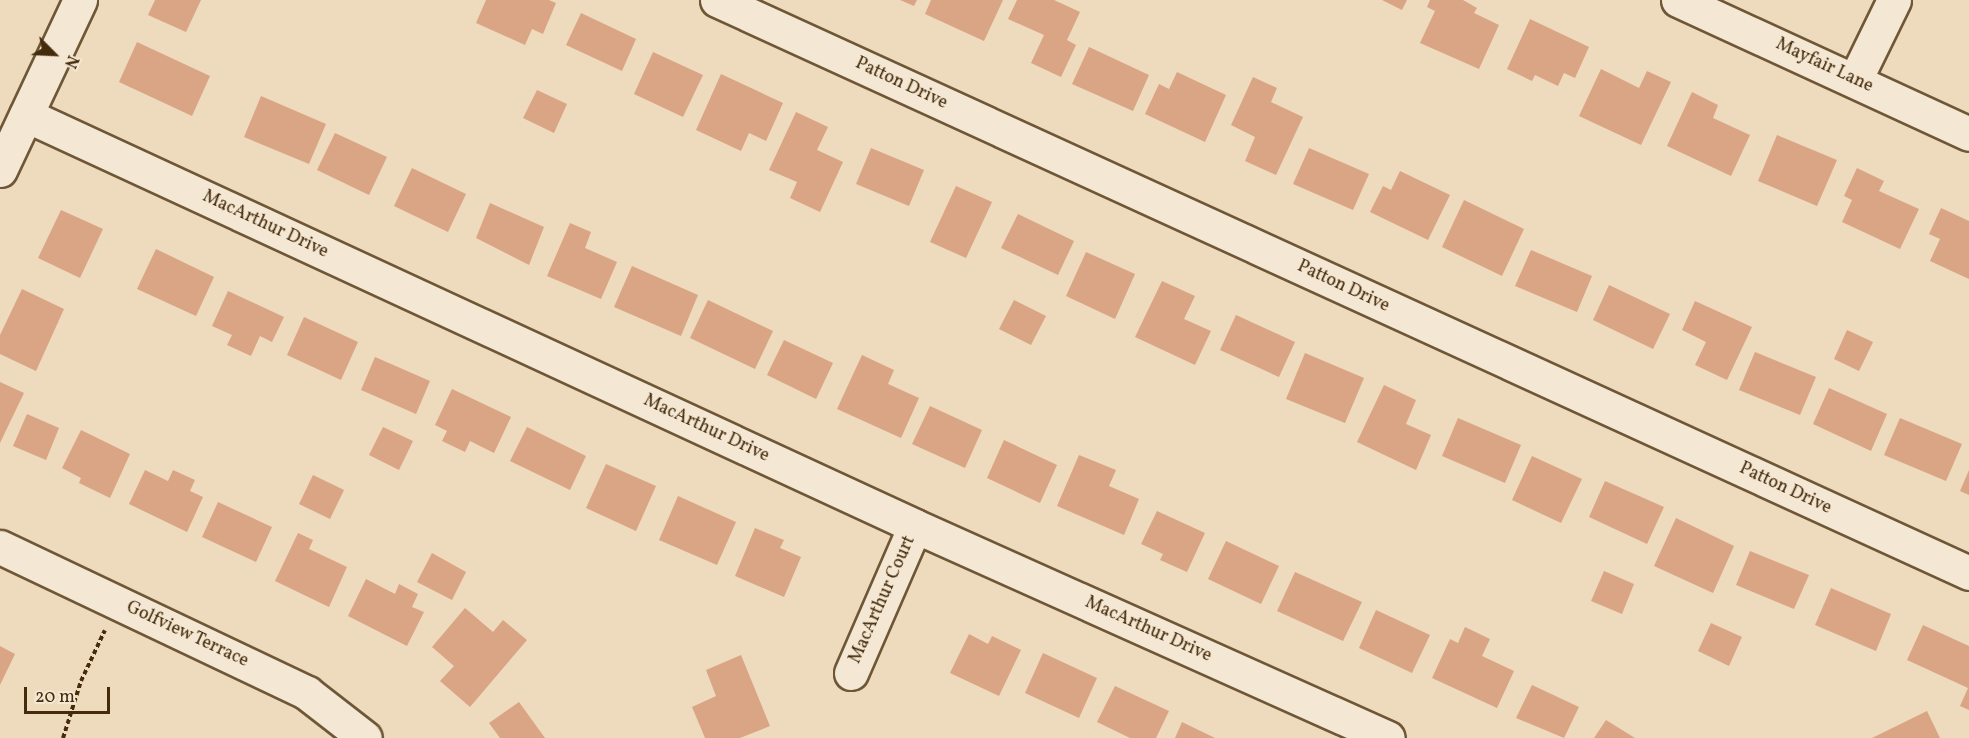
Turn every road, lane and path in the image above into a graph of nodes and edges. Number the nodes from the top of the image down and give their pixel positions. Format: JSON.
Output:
{"nodes":[{"id":1,"x":80,"y":0,"type":"edge"},
{"id":2,"x":717,"y":0,"type":"edge"},
{"id":3,"x":1678,"y":0,"type":"edge"},
{"id":4,"x":1894,"y":0,"type":"edge"},
{"id":5,"x":1855,"y":80,"type":"junction"},
{"id":6,"x":26,"y":115,"type":"junction"},
{"id":7,"x":1969,"y":134,"type":"edge"},
{"id":8,"x":0,"y":170,"type":"edge"},
{"id":9,"x":915,"y":526,"type":"junction"},
{"id":10,"x":0,"y":547,"type":"edge"},
{"id":11,"x":1969,"y":573,"type":"edge"},
{"id":12,"x":118,"y":602,"type":"junction"},
{"id":13,"x":851,"y":673,"type":"dead end"},
{"id":14,"x":63,"y":738,"type":"edge"},
{"id":15,"x":366,"y":738,"type":"edge"},
{"id":16,"x":1388,"y":738,"type":"edge"}],
"edges":[{"from":1,"to":6,"type":"street"},
{"from":2,"to":11,"type":"street","name":"Patton Drive"},
{"from":3,"to":5,"type":"street","name":"Mayfair Lane"},
{"from":4,"to":5,"type":"street"},
{"from":5,"to":7,"type":"street","name":"Mayfair Lane"},
{"from":6,"to":8,"type":"street"},
{"from":6,"to":9,"type":"street","name":"MacArthur Drive"},
{"from":9,"to":13,"type":"street","name":"MacArthur Court"},
{"from":9,"to":16,"type":"street","name":"MacArthur Drive"},
{"from":10,"to":12,"type":"street","name":"Golfview Terrace"},
{"from":12,"to":14,"type":"path"},
{"from":12,"to":15,"type":"street","name":"Golfview Terrace"}]}
